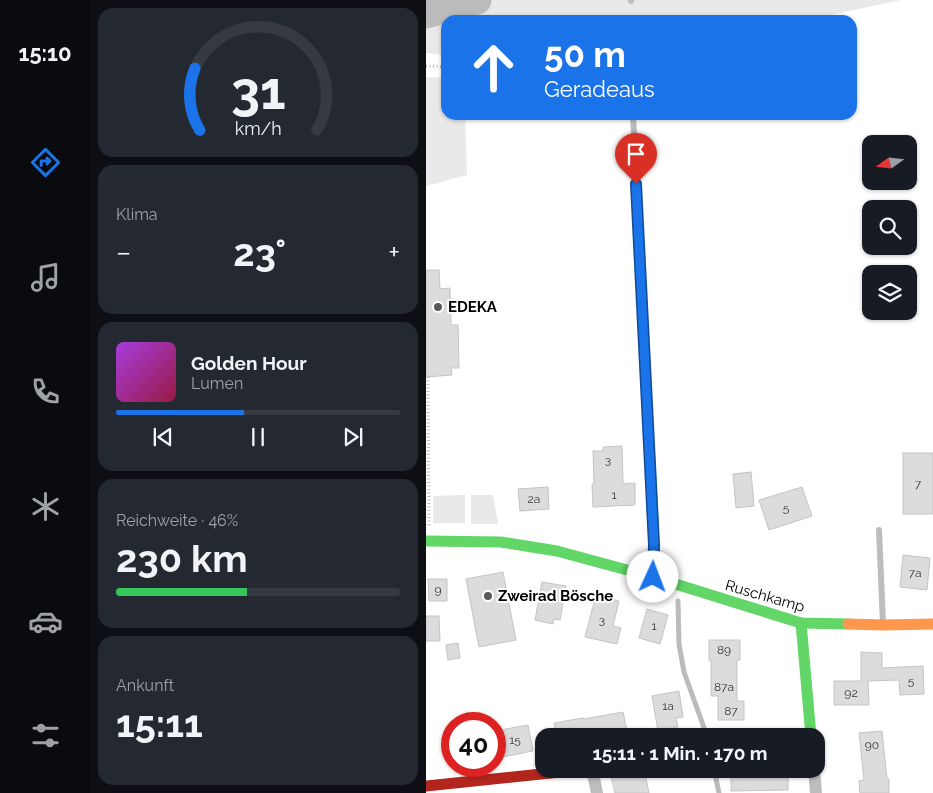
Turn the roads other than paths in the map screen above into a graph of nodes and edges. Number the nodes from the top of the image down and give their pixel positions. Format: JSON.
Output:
{"nodes":[{"id":1,"x":633,"y":120,"type":"edge"},
{"id":2,"x":650,"y":458,"type":"joint"},
{"id":3,"x":879,"y":530,"type":"dead end"},
{"id":4,"x":428,"y":540,"type":"edge"},
{"id":5,"x":653,"y":577,"type":"junction"},
{"id":6,"x":801,"y":623,"type":"junction"},
{"id":7,"x":883,"y":624,"type":"junction"},
{"id":8,"x":933,"y":624,"type":"edge"},
{"id":9,"x":810,"y":728,"type":"edge"},
{"id":10,"x":535,"y":775,"type":"edge"},
{"id":11,"x":593,"y":778,"type":"edge"},
{"id":12,"x":815,"y":778,"type":"edge"},
{"id":13,"x":426,"y":786,"type":"edge"},
{"id":14,"x":597,"y":793,"type":"edge"},
{"id":15,"x":816,"y":793,"type":"edge"}],
"edges":[{"from":1,"to":2,"type":"lane"},
{"from":2,"to":5,"type":"main road"},
{"from":3,"to":7,"type":"lane"},
{"from":4,"to":5,"type":"main road","name":"Ruschkamp"},
{"from":5,"to":6,"type":"main road","name":"Ruschkamp"},
{"from":6,"to":7,"type":"main road","name":"Ruschkamp"},
{"from":6,"to":9,"type":"main road"},
{"from":7,"to":8,"type":"main road","name":"Ruschkamp"},
{"from":10,"to":13,"type":"main road"},
{"from":11,"to":14,"type":"street"},
{"from":12,"to":15,"type":"street"}]}
